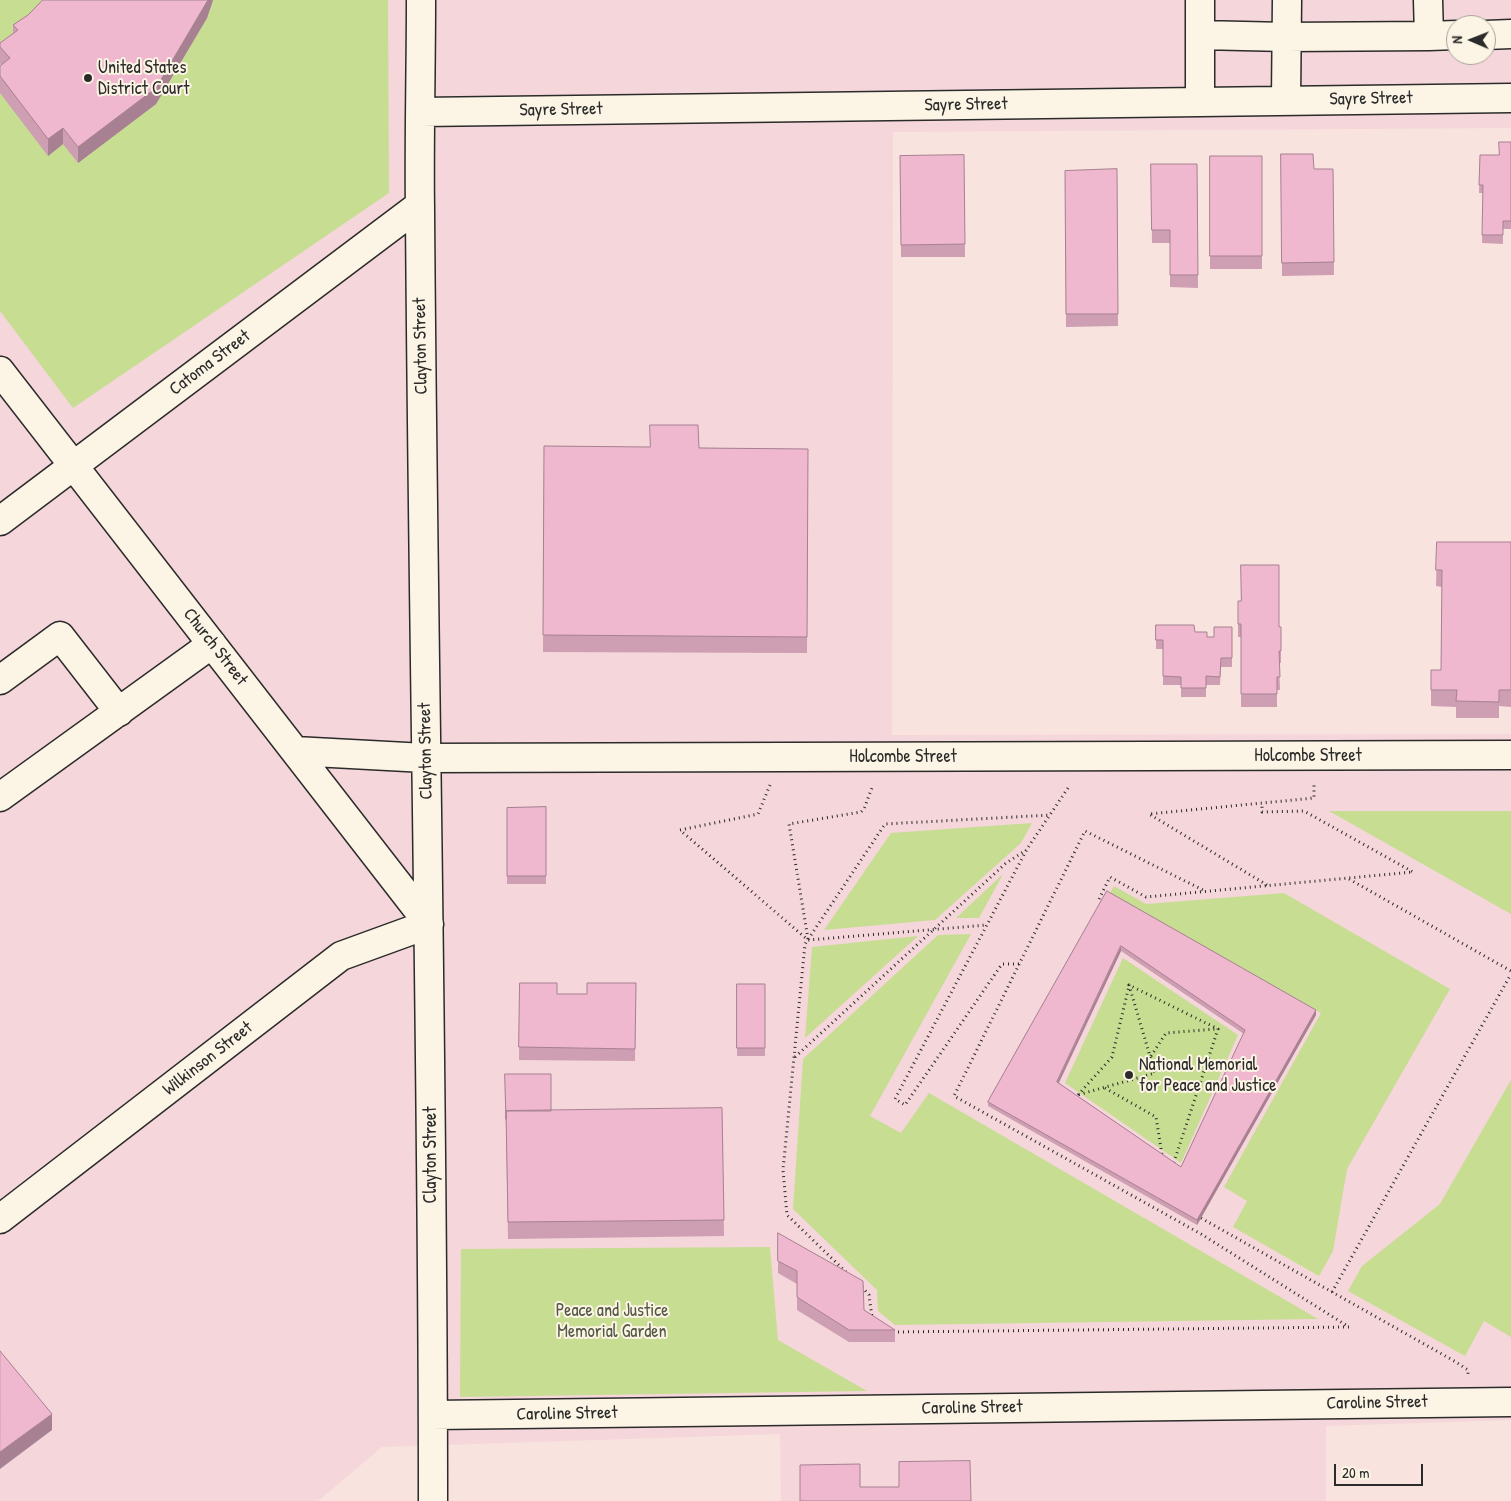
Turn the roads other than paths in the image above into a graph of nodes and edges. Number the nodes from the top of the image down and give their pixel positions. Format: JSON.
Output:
{"nodes":[{"id":1,"x":421,"y":0,"type":"edge"},
{"id":2,"x":1200,"y":0,"type":"edge"},
{"id":3,"x":1287,"y":0,"type":"edge"},
{"id":4,"x":1428,"y":0,"type":"edge"},
{"id":5,"x":1511,"y":34,"type":"edge"},
{"id":6,"x":1200,"y":35,"type":"junction"},
{"id":7,"x":1446,"y":35,"type":"edge"},
{"id":8,"x":1496,"y":35,"type":"edge"},
{"id":9,"x":1286,"y":36,"type":"junction"},
{"id":10,"x":1429,"y":36,"type":"junction"},
{"id":11,"x":1511,"y":98,"type":"edge"},
{"id":12,"x":1286,"y":100,"type":"junction"},
{"id":13,"x":1200,"y":102,"type":"junction"},
{"id":14,"x":421,"y":112,"type":"junction"},
{"id":15,"x":420,"y":205,"type":"junction"},
{"id":16,"x":0,"y":371,"type":"edge"},
{"id":17,"x":74,"y":465,"type":"junction"},
{"id":18,"x":0,"y":521,"type":"edge"},
{"id":19,"x":212,"y":644,"type":"junction"},
{"id":20,"x":0,"y":680,"type":"edge"},
{"id":21,"x":119,"y":712,"type":"junction"},
{"id":22,"x":295,"y":751,"type":"junction"},
{"id":23,"x":1511,"y":755,"type":"edge"},
{"id":24,"x":425,"y":758,"type":"junction"},
{"id":25,"x":0,"y":797,"type":"edge"},
{"id":26,"x":429,"y":924,"type":"junction"},
{"id":27,"x":0,"y":1219,"type":"edge"},
{"id":28,"x":1511,"y":1402,"type":"edge"},
{"id":29,"x":433,"y":1415,"type":"junction"},
{"id":30,"x":433,"y":1501,"type":"edge"}],
"edges":[{"from":1,"to":14,"type":"street","name":"Clayton Street"},
{"from":2,"to":6,"type":"street"},
{"from":3,"to":9,"type":"street"},
{"from":4,"to":10,"type":"street"},
{"from":5,"to":8,"type":"street"},
{"from":6,"to":9,"type":"street"},
{"from":6,"to":13,"type":"street"},
{"from":7,"to":10,"type":"street"},
{"from":9,"to":10,"type":"street"},
{"from":9,"to":12,"type":"street"},
{"from":11,"to":12,"type":"street","name":"Sayre Street"},
{"from":12,"to":13,"type":"street","name":"Sayre Street"},
{"from":13,"to":14,"type":"street","name":"Sayre Street"},
{"from":14,"to":15,"type":"street","name":"Clayton Street"},
{"from":15,"to":17,"type":"street","name":"Catoma Street"},
{"from":15,"to":24,"type":"street","name":"Clayton Street"},
{"from":16,"to":17,"type":"street","name":"Church Street"},
{"from":17,"to":18,"type":"street","name":"Catoma Street"},
{"from":17,"to":19,"type":"street","name":"Church Street"},
{"from":19,"to":21,"type":"street"},
{"from":19,"to":22,"type":"street","name":"Church Street"},
{"from":20,"to":21,"type":"street"},
{"from":21,"to":25,"type":"street"},
{"from":22,"to":24,"type":"street","name":"Holcombe Street"},
{"from":22,"to":26,"type":"street","name":"Church Street"},
{"from":23,"to":24,"type":"street","name":"Holcombe Street"},
{"from":24,"to":26,"type":"street","name":"Clayton Street"},
{"from":26,"to":27,"type":"street","name":"Wilkinson Street"},
{"from":26,"to":29,"type":"street","name":"Clayton Street"},
{"from":28,"to":29,"type":"street","name":"Caroline Street"},
{"from":29,"to":30,"type":"street","name":"Clayton Street"}]}
